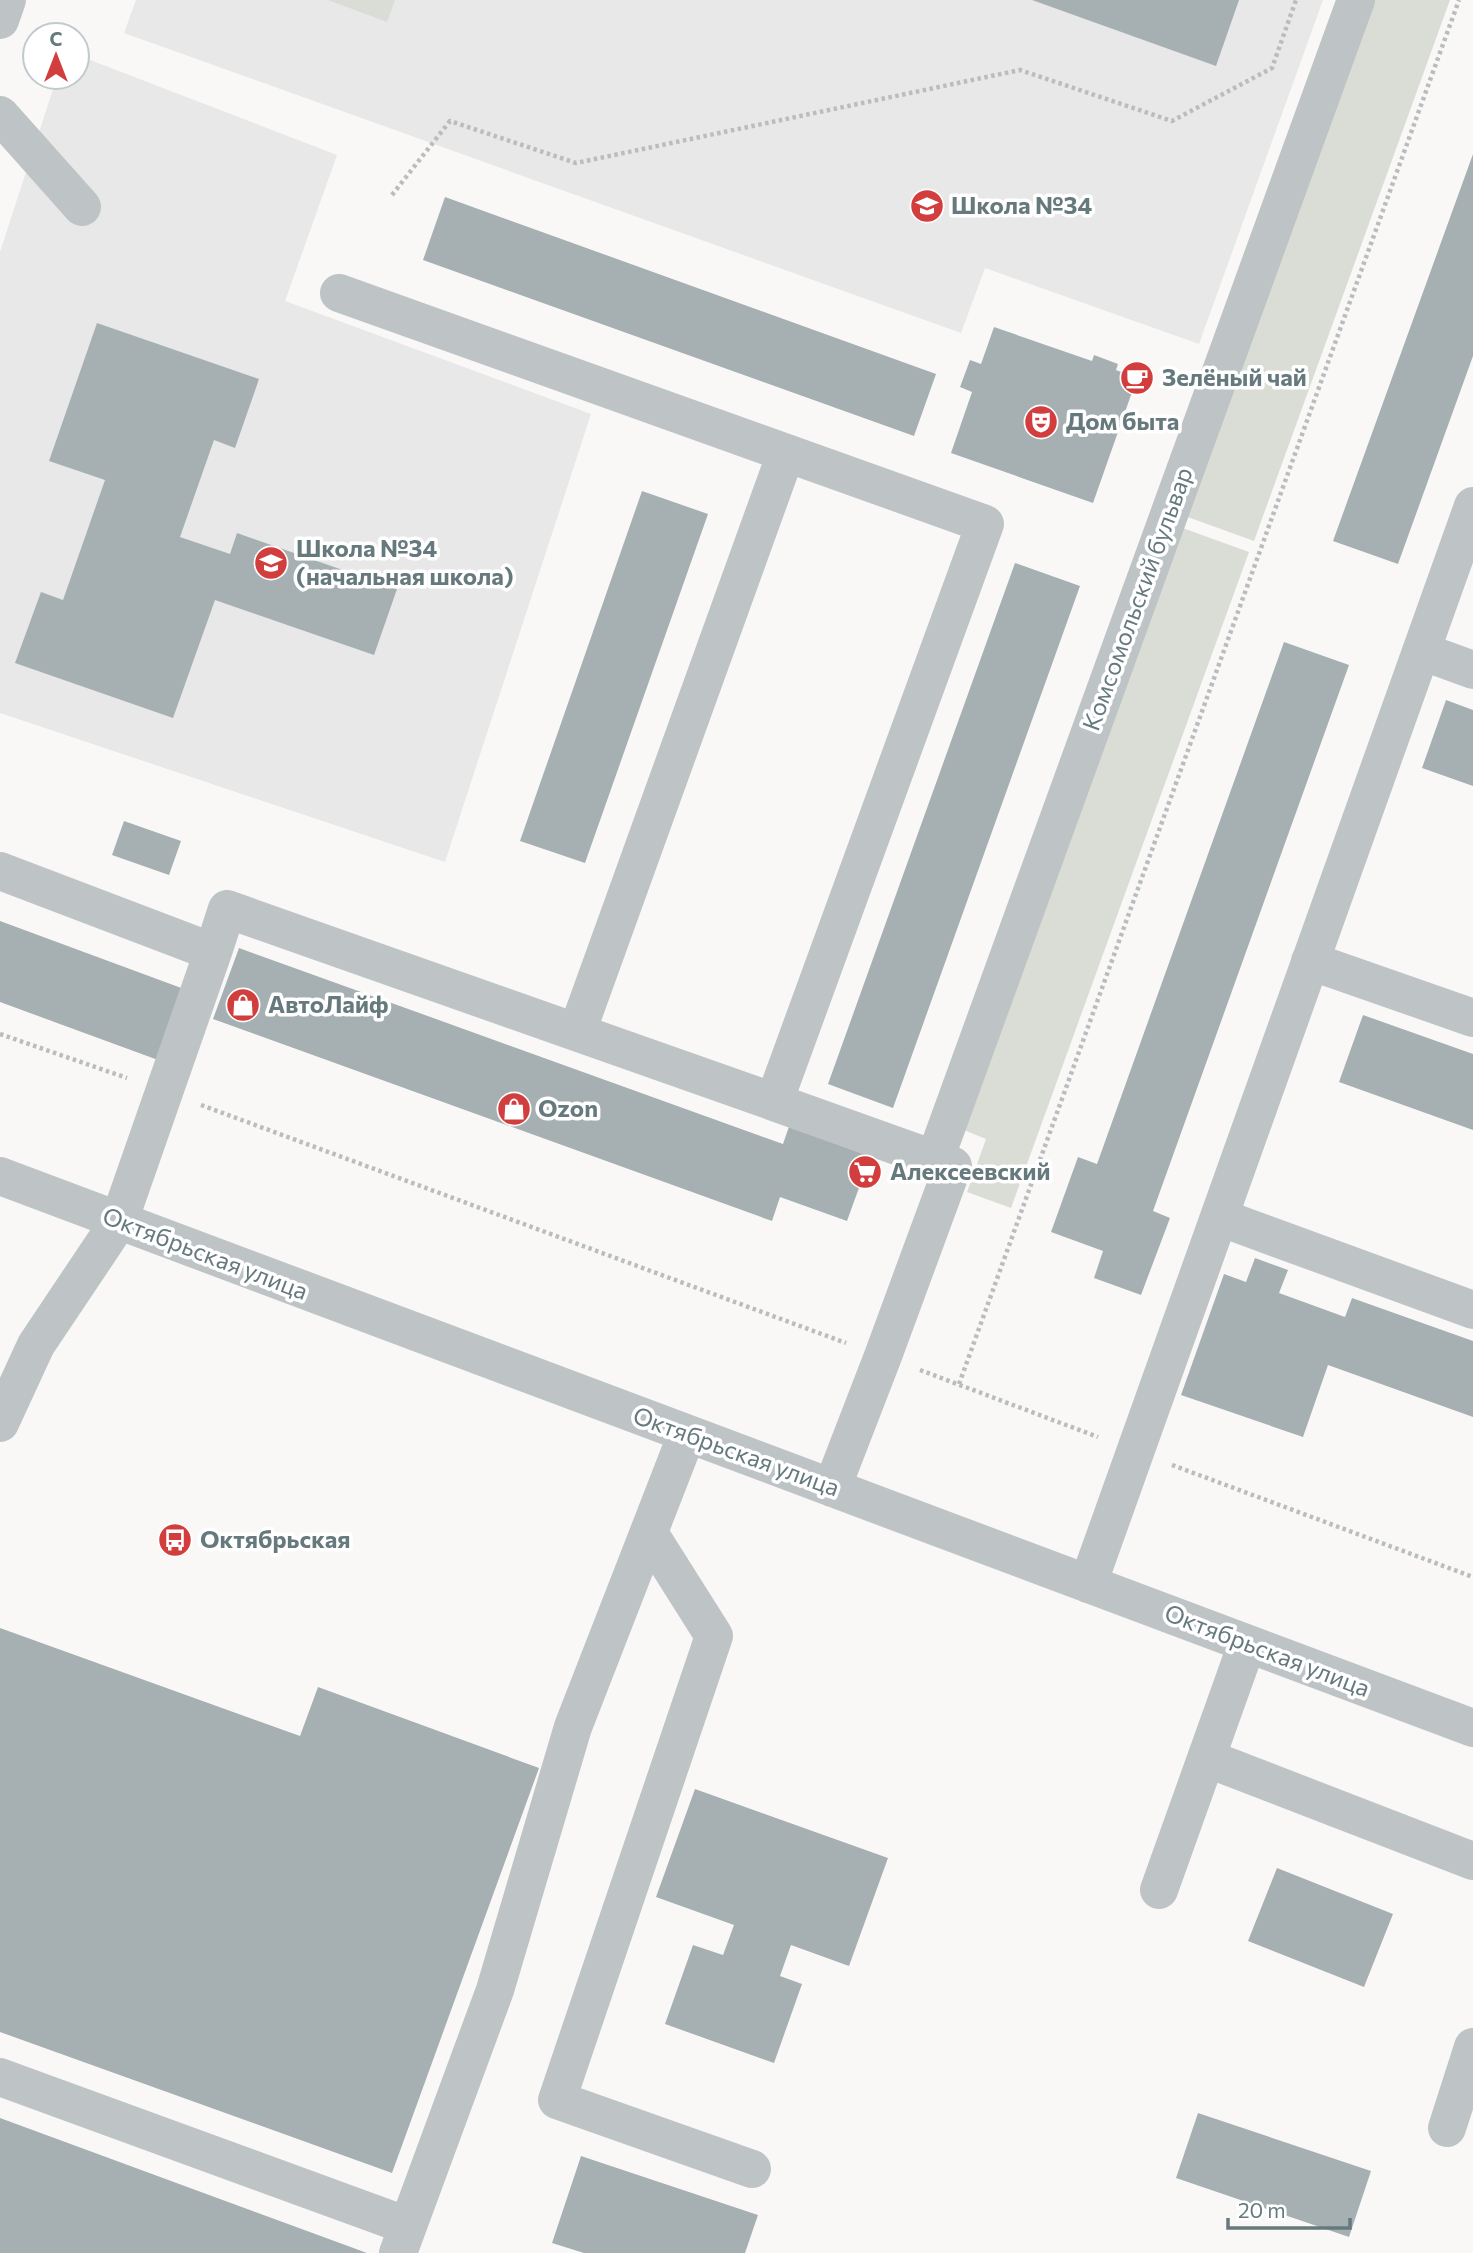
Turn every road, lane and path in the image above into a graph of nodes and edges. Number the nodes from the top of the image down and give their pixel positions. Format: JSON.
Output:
{"nodes":[{"id":1,"x":7,"y":0,"type":"edge"},
{"id":2,"x":1296,"y":0,"type":"edge"},
{"id":3,"x":1356,"y":0,"type":"edge"},
{"id":4,"x":1459,"y":0,"type":"edge"},
{"id":5,"x":0,"y":20,"type":"edge"},
{"id":6,"x":0,"y":115,"type":"edge"},
{"id":7,"x":391,"y":195,"type":"dead end"},
{"id":8,"x":82,"y":207,"type":"dead end"},
{"id":9,"x":339,"y":293,"type":"dead end"},
{"id":10,"x":786,"y":453,"type":"junction"},
{"id":11,"x":1473,"y":506,"type":"edge"},
{"id":12,"x":1421,"y":652,"type":"junction"},
{"id":13,"x":1473,"y":670,"type":"edge"},
{"id":14,"x":0,"y":871,"type":"edge"},
{"id":15,"x":212,"y":952,"type":"junction"},
{"id":16,"x":1310,"y":961,"type":"junction"},
{"id":17,"x":1473,"y":1018,"type":"edge"},
{"id":18,"x":577,"y":1032,"type":"junction"},
{"id":19,"x":0,"y":1034,"type":"edge"},
{"id":20,"x":164,"y":1091,"type":"junction"},
{"id":21,"x":774,"y":1102,"type":"junction"},
{"id":22,"x":935,"y":1160,"type":"junction"},
{"id":23,"x":0,"y":1176,"type":"edge"},
{"id":24,"x":1219,"y":1217,"type":"junction"},
{"id":25,"x":119,"y":1221,"type":"junction"},
{"id":26,"x":1473,"y":1310,"type":"edge"},
{"id":27,"x":883,"y":1356,"type":"junction"},
{"id":28,"x":959,"y":1384,"type":"junction"},
{"id":29,"x":0,"y":1423,"type":"edge"},
{"id":30,"x":687,"y":1434,"type":"junction"},
{"id":31,"x":1135,"y":1451,"type":"junction"},
{"id":32,"x":832,"y":1488,"type":"junction"},
{"id":33,"x":649,"y":1534,"type":"junction"},
{"id":34,"x":1473,"y":1577,"type":"edge"},
{"id":35,"x":1088,"y":1584,"type":"junction"},
{"id":36,"x":1247,"y":1644,"type":"junction"},
{"id":37,"x":1473,"y":1728,"type":"edge"},
{"id":38,"x":1206,"y":1758,"type":"junction"},
{"id":39,"x":1473,"y":1861,"type":"edge"},
{"id":40,"x":1159,"y":1890,"type":"dead end"},
{"id":41,"x":1473,"y":2047,"type":"edge"},
{"id":42,"x":0,"y":2077,"type":"edge"},
{"id":43,"x":1447,"y":2128,"type":"dead end"},
{"id":44,"x":751,"y":2169,"type":"dead end"},
{"id":45,"x":403,"y":2240,"type":"edge"}],
"edges":[{"from":1,"to":5,"type":"street"},
{"from":2,"to":7,"type":"path"},
{"from":3,"to":22,"type":"street","name":"Комсомольский бульвар"},
{"from":4,"to":28,"type":"path"},
{"from":6,"to":8,"type":"street"},
{"from":9,"to":10,"type":"street"},
{"from":10,"to":18,"type":"street"},
{"from":10,"to":21,"type":"street"},
{"from":11,"to":12,"type":"street"},
{"from":12,"to":13,"type":"street"},
{"from":12,"to":16,"type":"street"},
{"from":14,"to":15,"type":"street"},
{"from":15,"to":18,"type":"street"},
{"from":15,"to":20,"type":"street"},
{"from":16,"to":17,"type":"street"},
{"from":16,"to":24,"type":"street"},
{"from":18,"to":21,"type":"street"},
{"from":19,"to":20,"type":"path"},
{"from":20,"to":25,"type":"street"},
{"from":20,"to":27,"type":"path"},
{"from":21,"to":22,"type":"street"},
{"from":22,"to":27,"type":"street"},
{"from":23,"to":25,"type":"street","name":"Октябрьская улица"},
{"from":24,"to":26,"type":"street"},
{"from":24,"to":31,"type":"street"},
{"from":25,"to":29,"type":"street"},
{"from":25,"to":30,"type":"street","name":"Октябрьская улица"},
{"from":27,"to":28,"type":"path"},
{"from":27,"to":32,"type":"street"},
{"from":28,"to":31,"type":"path"},
{"from":30,"to":32,"type":"street","name":"Октябрьская улица"},
{"from":30,"to":33,"type":"street"},
{"from":31,"to":34,"type":"path"},
{"from":31,"to":35,"type":"street"},
{"from":32,"to":35,"type":"street","name":"Октябрьская улица"},
{"from":33,"to":44,"type":"street"},
{"from":33,"to":45,"type":"street"},
{"from":35,"to":36,"type":"street","name":"Октябрьская улица"},
{"from":36,"to":37,"type":"street","name":"Октябрьская улица"},
{"from":36,"to":38,"type":"street"},
{"from":38,"to":39,"type":"street"},
{"from":38,"to":40,"type":"street"},
{"from":41,"to":43,"type":"street"},
{"from":42,"to":45,"type":"street"}]}
